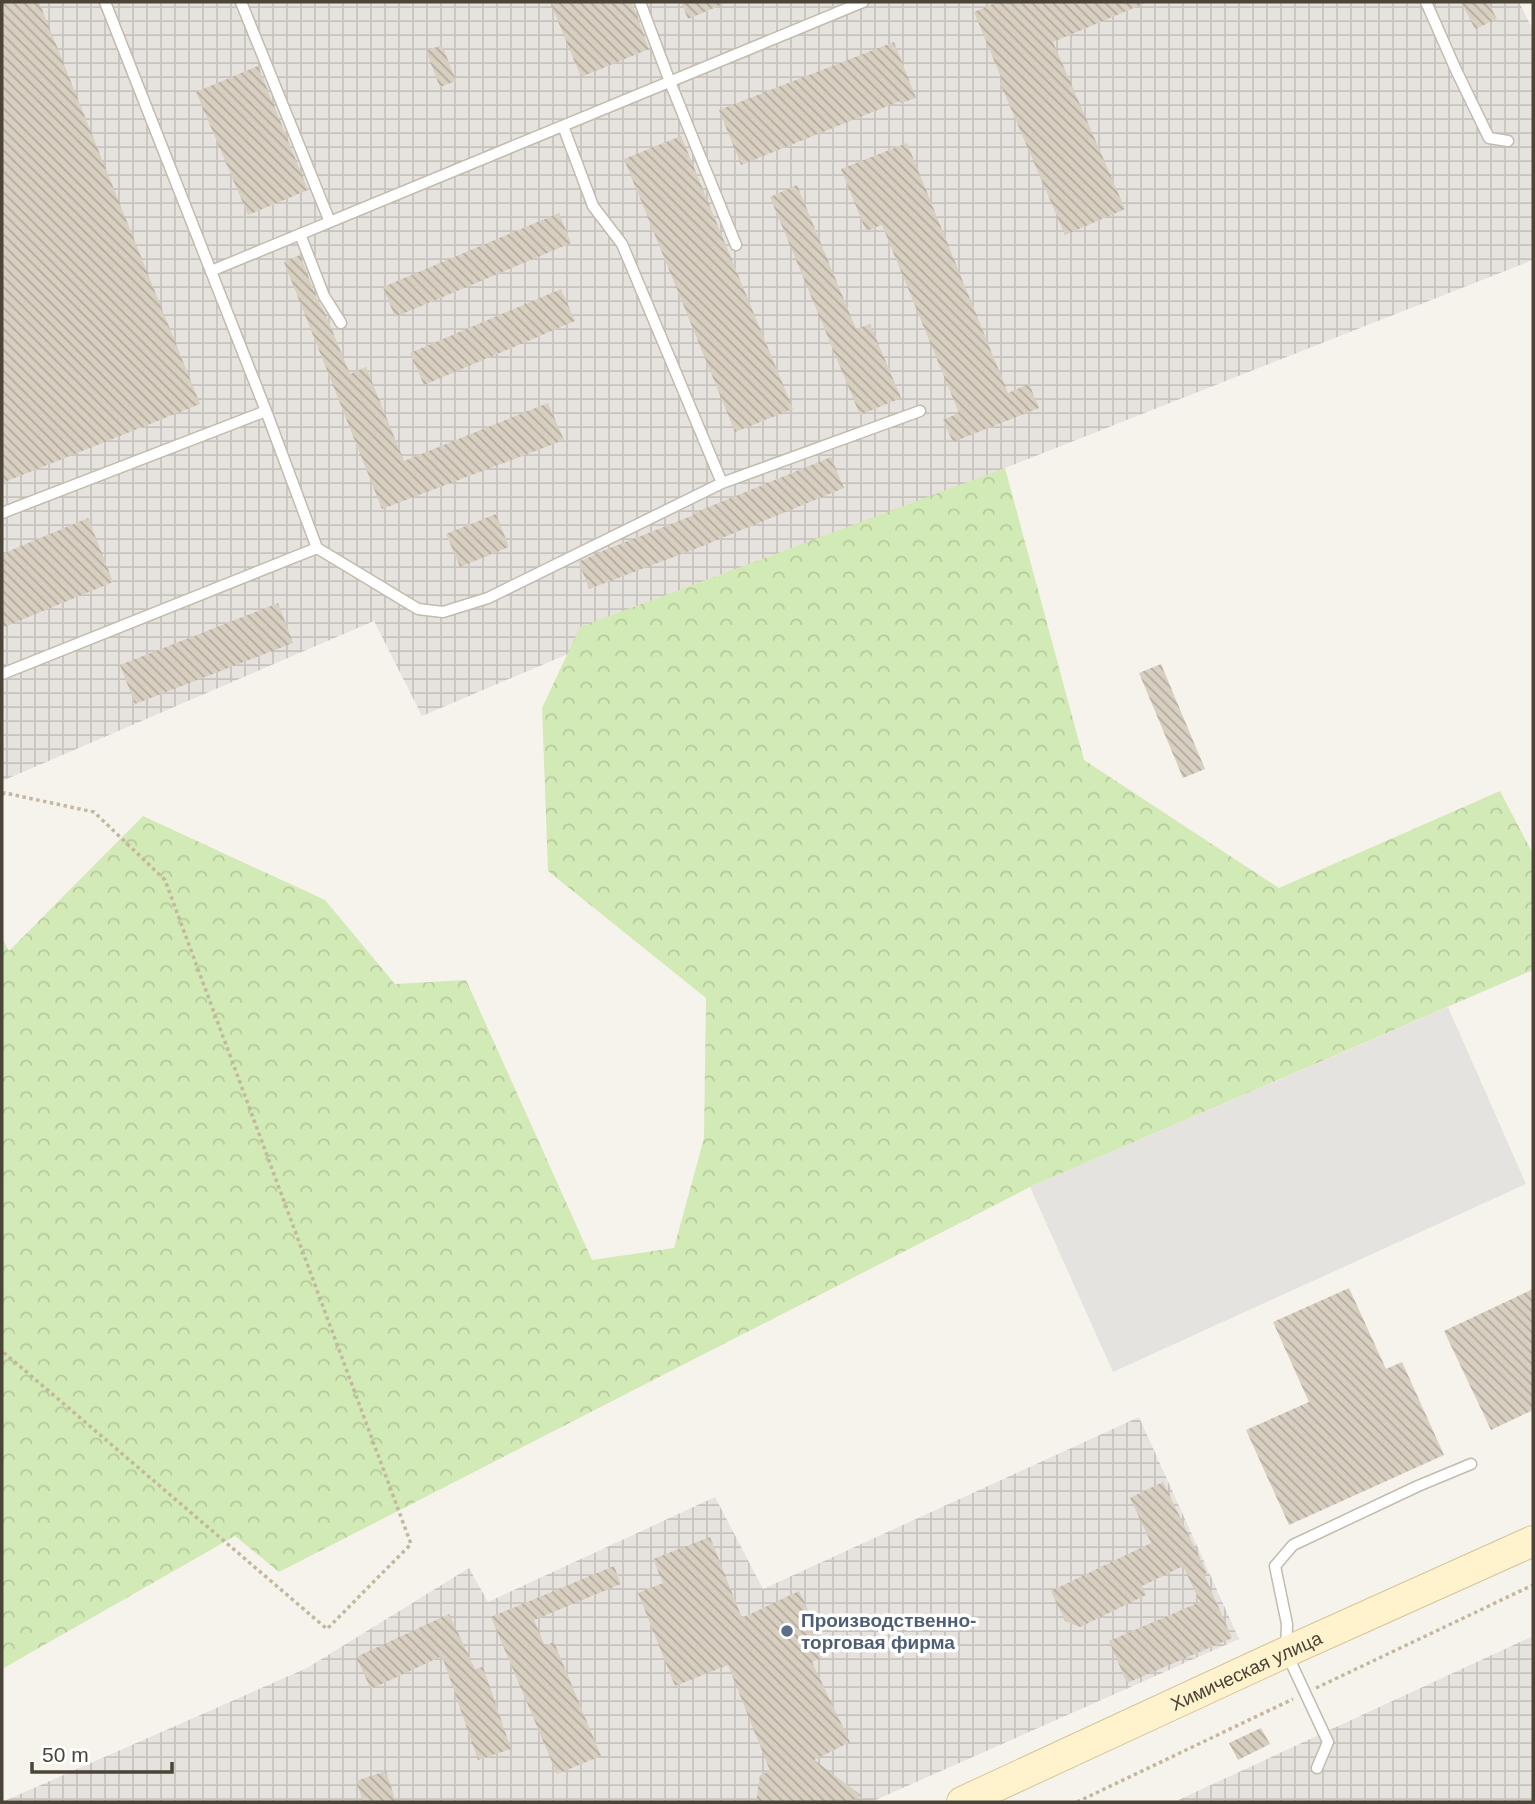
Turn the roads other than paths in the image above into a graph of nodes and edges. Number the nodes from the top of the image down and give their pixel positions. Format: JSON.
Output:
{"nodes":[{"id":1,"x":106,"y":2,"type":"edge"},
{"id":2,"x":241,"y":2,"type":"edge"},
{"id":3,"x":640,"y":2,"type":"edge"},
{"id":4,"x":863,"y":2,"type":"edge"},
{"id":5,"x":1426,"y":2,"type":"edge"},
{"id":6,"x":670,"y":82,"type":"junction"},
{"id":7,"x":563,"y":126,"type":"junction"},
{"id":8,"x":1508,"y":141,"type":"dead end"},
{"id":9,"x":330,"y":222,"type":"junction"},
{"id":10,"x":300,"y":234,"type":"junction"},
{"id":11,"x":736,"y":245,"type":"dead end"},
{"id":12,"x":211,"y":271,"type":"junction"},
{"id":13,"x":341,"y":323,"type":"dead end"},
{"id":14,"x":266,"y":411,"type":"junction"},
{"id":15,"x":920,"y":411,"type":"dead end"},
{"id":16,"x":722,"y":483,"type":"junction"},
{"id":17,"x":2,"y":513,"type":"edge"},
{"id":18,"x":317,"y":548,"type":"junction"},
{"id":19,"x":2,"y":674,"type":"edge"},
{"id":20,"x":1471,"y":1464,"type":"dead end"},
{"id":21,"x":1533,"y":1541,"type":"edge"},
{"id":22,"x":1286,"y":1652,"type":"junction"},
{"id":23,"x":1317,"y":1768,"type":"dead end"},
{"id":24,"x":962,"y":1802,"type":"edge"}],
"edges":[{"from":1,"to":12,"type":"lane"},
{"from":2,"to":9,"type":"lane"},
{"from":3,"to":6,"type":"lane"},
{"from":4,"to":6,"type":"lane"},
{"from":5,"to":8,"type":"lane"},
{"from":6,"to":7,"type":"lane"},
{"from":6,"to":11,"type":"lane"},
{"from":7,"to":9,"type":"lane"},
{"from":7,"to":16,"type":"lane"},
{"from":9,"to":10,"type":"lane"},
{"from":10,"to":12,"type":"lane"},
{"from":10,"to":13,"type":"lane"},
{"from":12,"to":14,"type":"lane"},
{"from":14,"to":17,"type":"lane"},
{"from":14,"to":18,"type":"lane"},
{"from":15,"to":16,"type":"lane"},
{"from":16,"to":18,"type":"lane"},
{"from":18,"to":19,"type":"lane"},
{"from":20,"to":22,"type":"lane"},
{"from":21,"to":22,"type":"main road","name":"Химическая улица"},
{"from":22,"to":23,"type":"lane"},
{"from":22,"to":24,"type":"main road","name":"Химическая улица"}]}
